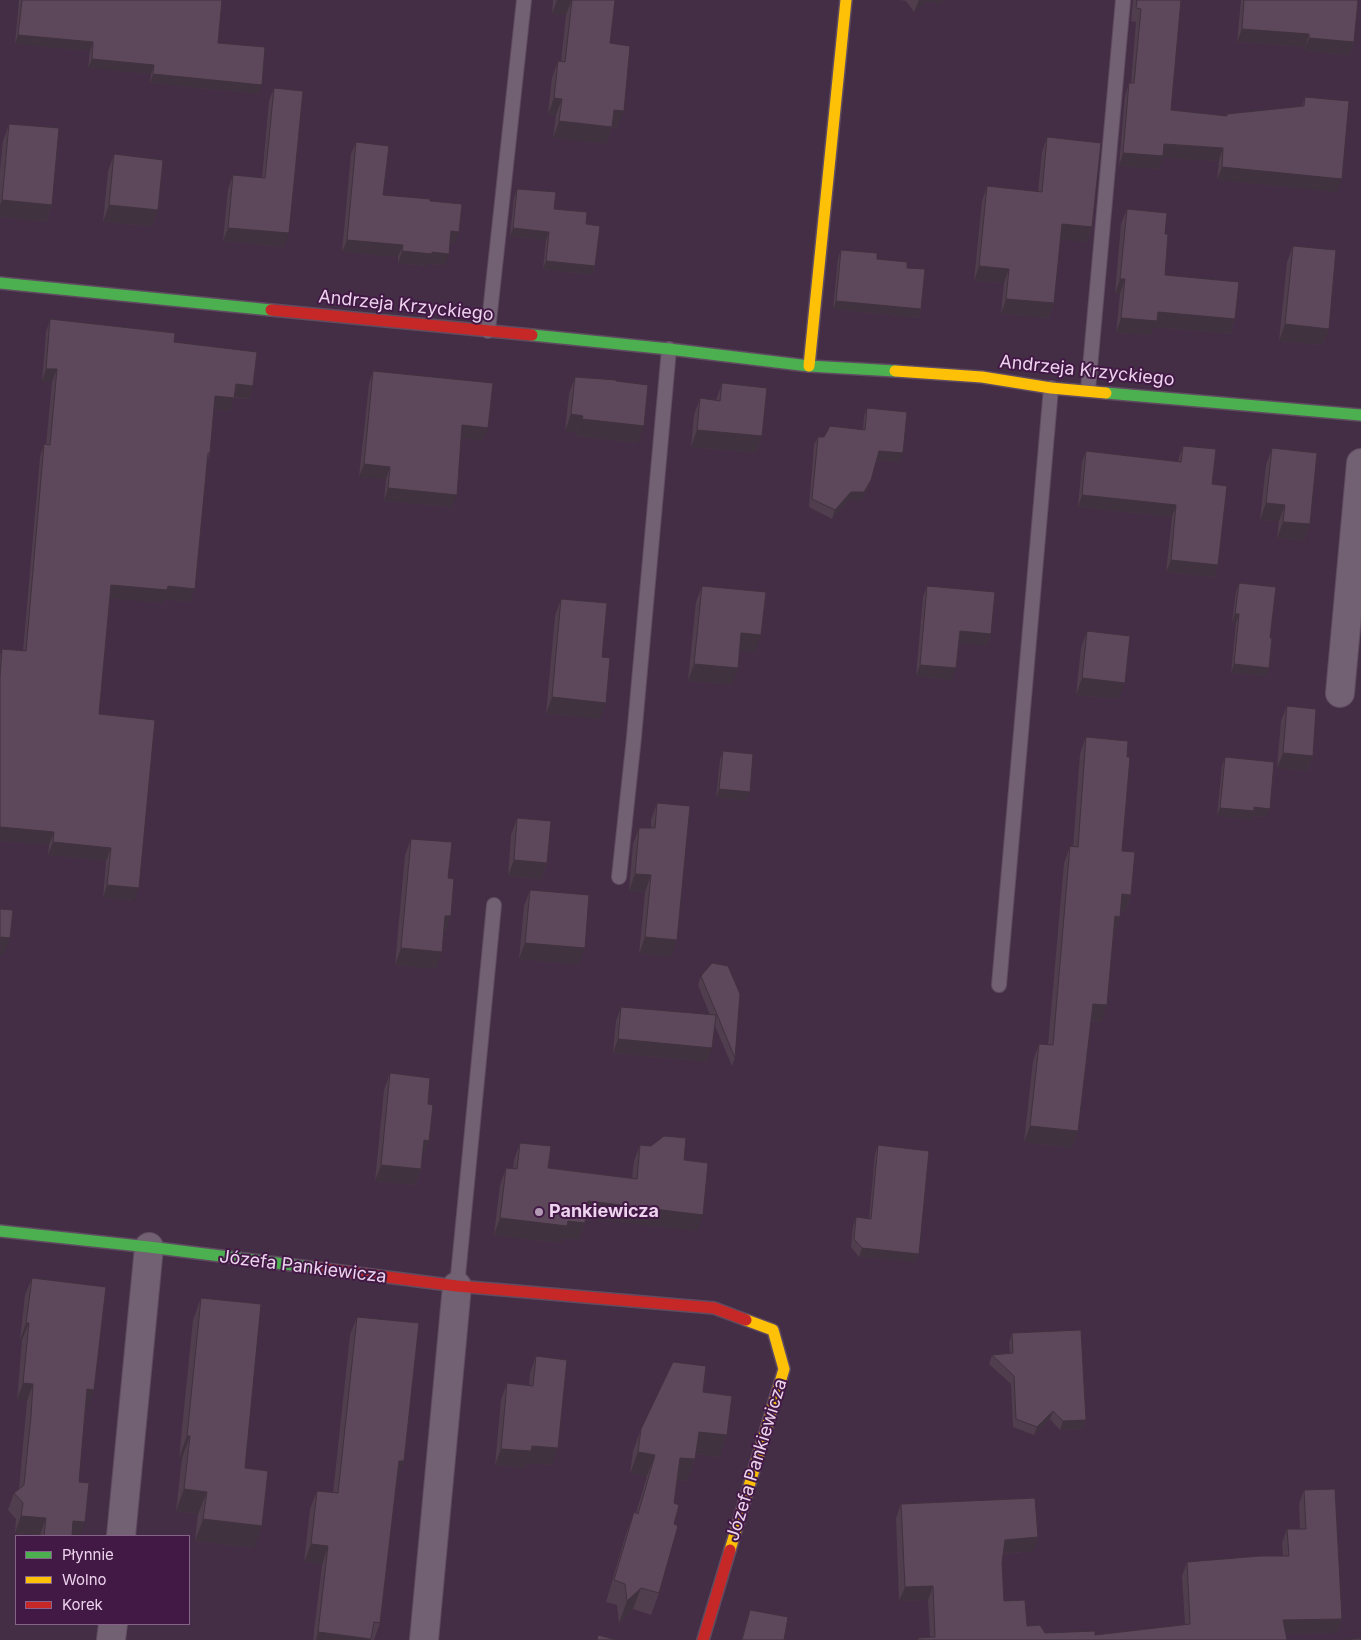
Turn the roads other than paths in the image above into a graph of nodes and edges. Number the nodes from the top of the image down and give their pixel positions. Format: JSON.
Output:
{"nodes":[{"id":1,"x":524,"y":0,"type":"edge"},
{"id":2,"x":846,"y":0,"type":"edge"},
{"id":3,"x":1123,"y":0,"type":"edge"},
{"id":4,"x":0,"y":283,"type":"edge"},
{"id":5,"x":488,"y":331,"type":"junction"},
{"id":6,"x":669,"y":349,"type":"junction"},
{"id":7,"x":809,"y":366,"type":"junction"},
{"id":8,"x":1051,"y":388,"type":"junction"},
{"id":9,"x":1088,"y":390,"type":"junction"},
{"id":10,"x":1361,"y":415,"type":"edge"},
{"id":11,"x":1361,"y":464,"type":"edge"},
{"id":12,"x":1340,"y":693,"type":"dead end"},
{"id":13,"x":619,"y":877,"type":"dead end"},
{"id":14,"x":494,"y":905,"type":"dead end"},
{"id":15,"x":999,"y":985,"type":"dead end"},
{"id":16,"x":0,"y":1231,"type":"edge"},
{"id":17,"x":149,"y":1247,"type":"junction"},
{"id":18,"x":456,"y":1286,"type":"junction"},
{"id":19,"x":121,"y":1535,"type":"edge"},
{"id":20,"x":113,"y":1625,"type":"edge"},
{"id":21,"x":111,"y":1640,"type":"edge"},
{"id":22,"x":424,"y":1640,"type":"edge"},
{"id":23,"x":702,"y":1640,"type":"edge"}],
"edges":[{"from":1,"to":5,"type":"lane"},
{"from":2,"to":7,"type":"street"},
{"from":3,"to":9,"type":"lane"},
{"from":4,"to":5,"type":"street","name":"Andrzeja Krzyckiego"},
{"from":5,"to":6,"type":"street","name":"Andrzeja Krzyckiego"},
{"from":6,"to":7,"type":"street","name":"Andrzeja Krzyckiego"},
{"from":6,"to":13,"type":"lane"},
{"from":7,"to":8,"type":"street","name":"Andrzeja Krzyckiego"},
{"from":8,"to":9,"type":"street","name":"Andrzeja Krzyckiego"},
{"from":8,"to":15,"type":"lane"},
{"from":9,"to":10,"type":"street","name":"Andrzeja Krzyckiego"},
{"from":11,"to":12,"type":"street"},
{"from":14,"to":18,"type":"lane"},
{"from":16,"to":17,"type":"street","name":"Józefa Pankiewicza"},
{"from":17,"to":18,"type":"street","name":"Józefa Pankiewicza"},
{"from":17,"to":19,"type":"street"},
{"from":18,"to":22,"type":"street"},
{"from":18,"to":23,"type":"street","name":"Józefa Pankiewicza"},
{"from":20,"to":21,"type":"street"}]}
